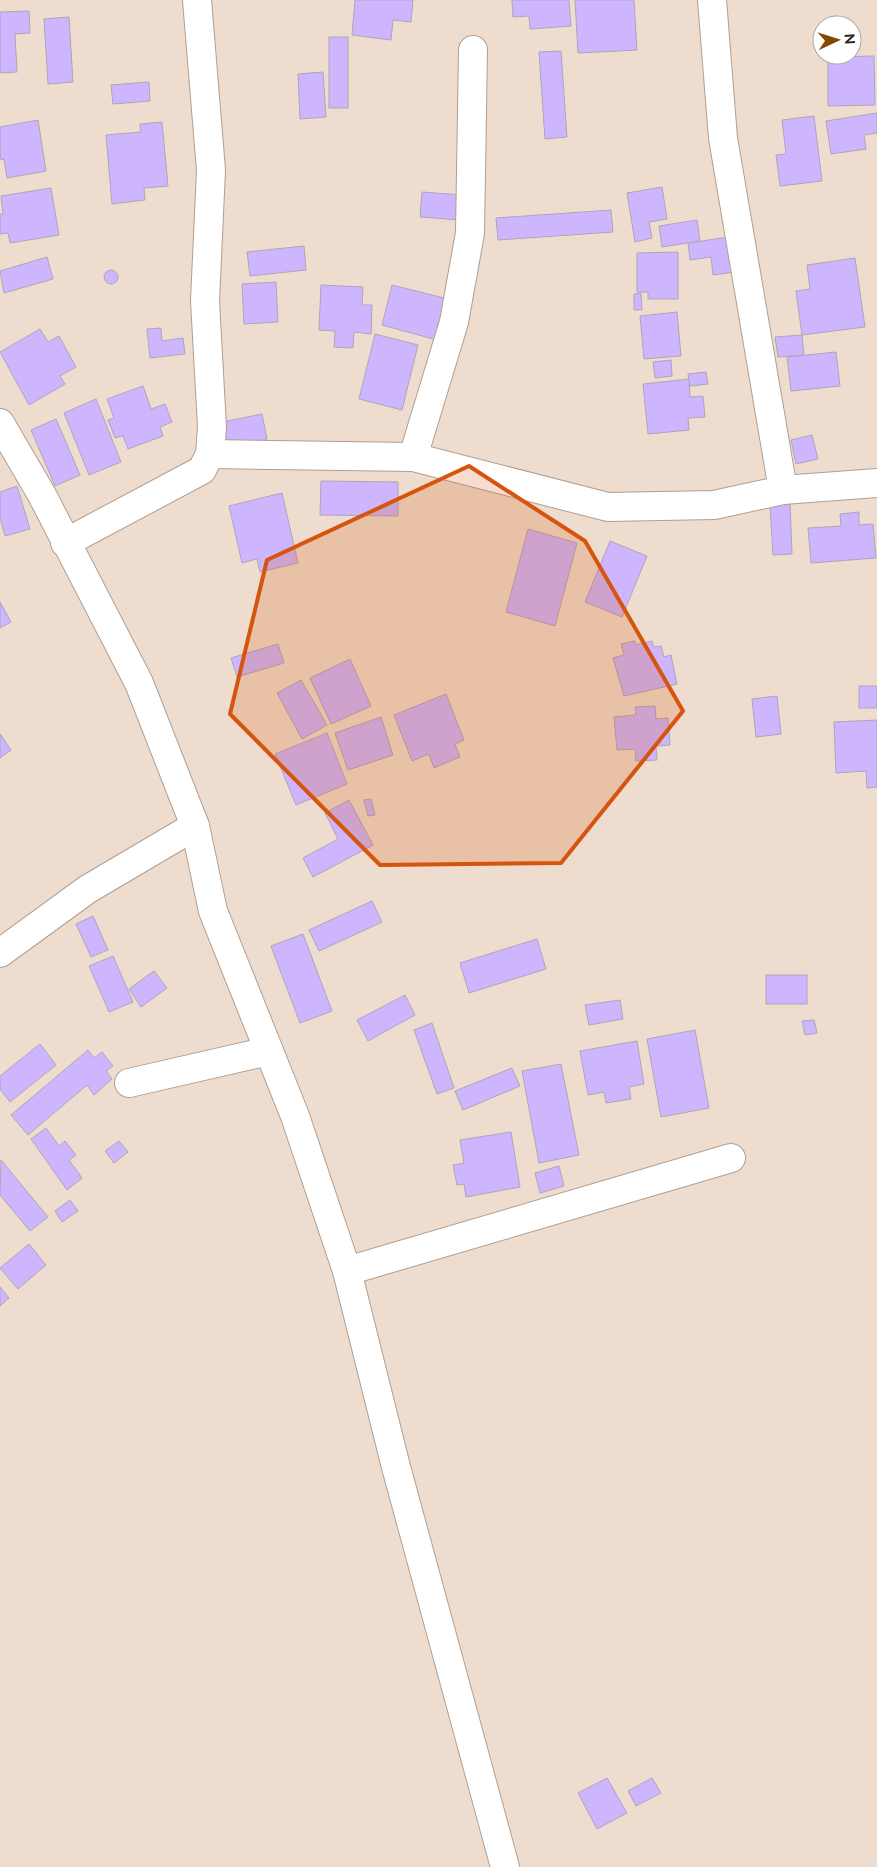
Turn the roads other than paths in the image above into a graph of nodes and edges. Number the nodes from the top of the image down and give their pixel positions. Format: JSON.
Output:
{"nodes":[{"id":1,"x":197,"y":0,"type":"edge"},
{"id":2,"x":712,"y":0,"type":"edge"},
{"id":3,"x":473,"y":50,"type":"dead end"},
{"id":4,"x":0,"y":423,"type":"edge"},
{"id":5,"x":210,"y":454,"type":"junction"},
{"id":6,"x":413,"y":457,"type":"junction"},
{"id":7,"x":877,"y":483,"type":"edge"},
{"id":8,"x":783,"y":490,"type":"junction"},
{"id":9,"x":66,"y":542,"type":"junction"},
{"id":10,"x":195,"y":826,"type":"junction"},
{"id":11,"x":0,"y":953,"type":"edge"},
{"id":12,"x":269,"y":1051,"type":"junction"},
{"id":13,"x":129,"y":1083,"type":"dead end"},
{"id":14,"x":732,"y":1158,"type":"dead end"},
{"id":15,"x":347,"y":1271,"type":"junction"},
{"id":16,"x":505,"y":1867,"type":"edge"}],
"edges":[{"from":1,"to":5,"type":"street"},
{"from":2,"to":8,"type":"street"},
{"from":3,"to":6,"type":"street"},
{"from":4,"to":9,"type":"street"},
{"from":5,"to":6,"type":"street"},
{"from":5,"to":9,"type":"street"},
{"from":6,"to":8,"type":"street"},
{"from":7,"to":8,"type":"street"},
{"from":9,"to":10,"type":"street"},
{"from":10,"to":11,"type":"street"},
{"from":10,"to":12,"type":"street"},
{"from":12,"to":13,"type":"street"},
{"from":12,"to":15,"type":"street"},
{"from":14,"to":15,"type":"street"},
{"from":15,"to":16,"type":"street"}]}
